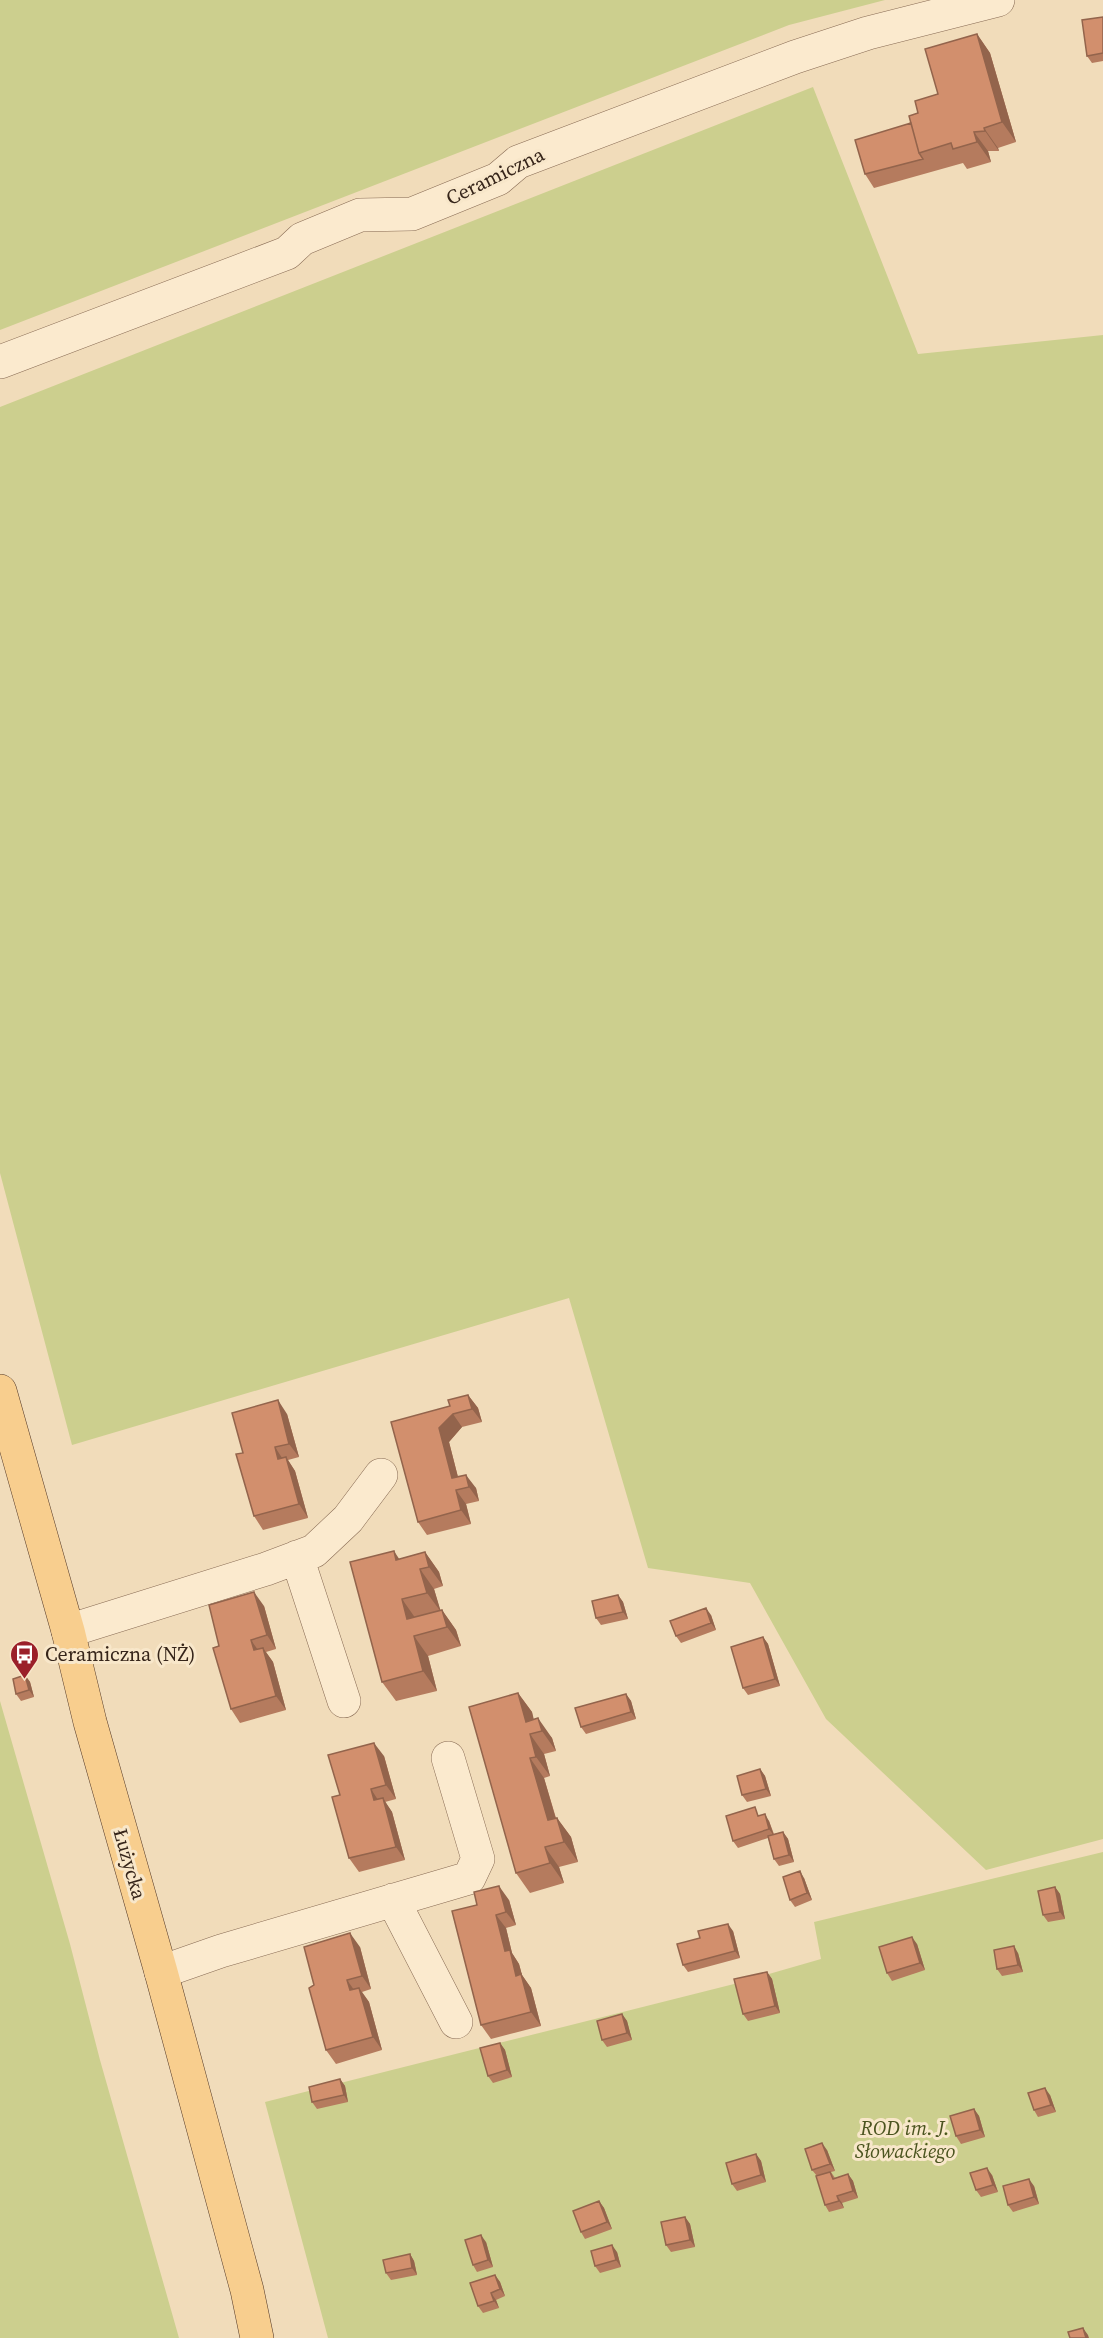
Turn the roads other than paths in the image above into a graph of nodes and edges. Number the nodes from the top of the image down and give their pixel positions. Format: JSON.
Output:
{"nodes":[{"id":1,"x":998,"y":0,"type":"edge"},
{"id":2,"x":0,"y":362,"type":"edge"},
{"id":3,"x":0,"y":1391,"type":"edge"},
{"id":4,"x":381,"y":1475,"type":"dead end"},
{"id":5,"x":297,"y":1557,"type":"junction"},
{"id":6,"x":68,"y":1631,"type":"junction"},
{"id":7,"x":344,"y":1701,"type":"dead end"},
{"id":8,"x":448,"y":1758,"type":"dead end"},
{"id":9,"x":393,"y":1900,"type":"junction"},
{"id":10,"x":161,"y":1972,"type":"junction"},
{"id":11,"x":456,"y":2022,"type":"dead end"},
{"id":12,"x":257,"y":2338,"type":"edge"}],
"edges":[{"from":1,"to":2,"type":"street","name":"Ceramiczna"},
{"from":3,"to":6,"type":"main road","name":"Łużycka"},
{"from":4,"to":5,"type":"street"},
{"from":5,"to":6,"type":"street"},
{"from":5,"to":7,"type":"street"},
{"from":6,"to":10,"type":"main road","name":"Łużycka"},
{"from":8,"to":9,"type":"street"},
{"from":9,"to":10,"type":"street"},
{"from":9,"to":11,"type":"street"},
{"from":10,"to":12,"type":"main road","name":"Łużycka"}]}
